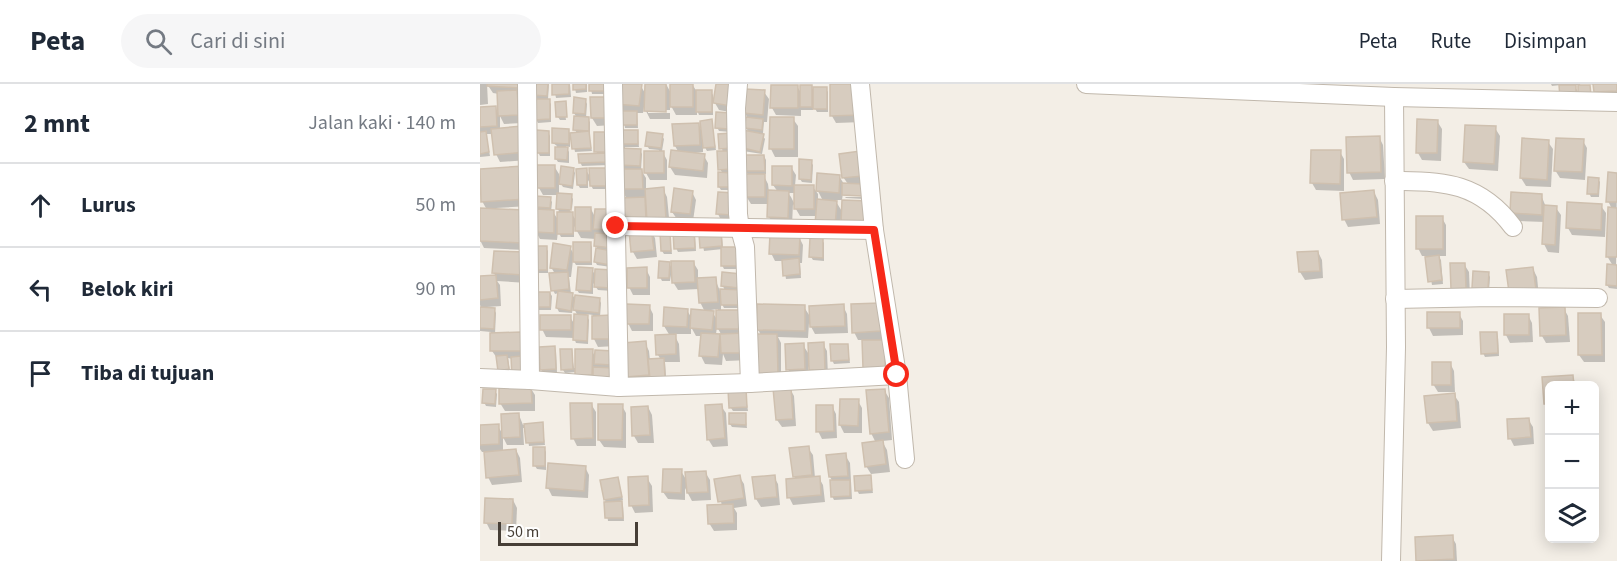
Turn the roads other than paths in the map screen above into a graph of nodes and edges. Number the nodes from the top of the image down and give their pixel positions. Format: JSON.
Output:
{"nodes":[{"id":1,"x":527,"y":84,"type":"edge"},
{"id":2,"x":613,"y":84,"type":"edge"},
{"id":3,"x":738,"y":84,"type":"edge"},
{"id":4,"x":860,"y":84,"type":"edge"},
{"id":5,"x":1086,"y":84,"type":"edge"},
{"id":6,"x":1258,"y":88,"type":"edge"},
{"id":7,"x":1394,"y":98,"type":"junction"},
{"id":8,"x":1617,"y":102,"type":"edge"},
{"id":9,"x":1394,"y":181,"type":"junction"},
{"id":10,"x":616,"y":226,"type":"junction"},
{"id":11,"x":1513,"y":226,"type":"dead end"},
{"id":12,"x":740,"y":229,"type":"junction"},
{"id":13,"x":874,"y":230,"type":"junction"},
{"id":14,"x":1598,"y":298,"type":"dead end"},
{"id":15,"x":1395,"y":299,"type":"junction"},
{"id":16,"x":897,"y":375,"type":"junction"},
{"id":17,"x":480,"y":378,"type":"edge"},
{"id":18,"x":530,"y":380,"type":"junction"},
{"id":19,"x":750,"y":383,"type":"junction"},
{"id":20,"x":619,"y":387,"type":"junction"},
{"id":21,"x":905,"y":459,"type":"dead end"},
{"id":22,"x":1391,"y":561,"type":"edge"}],
"edges":[{"from":1,"to":18,"type":"street"},
{"from":2,"to":10,"type":"street"},
{"from":3,"to":12,"type":"street"},
{"from":4,"to":13,"type":"street"},
{"from":5,"to":6,"type":"street"},
{"from":6,"to":7,"type":"street"},
{"from":7,"to":8,"type":"street"},
{"from":7,"to":9,"type":"street"},
{"from":9,"to":11,"type":"street"},
{"from":9,"to":15,"type":"street"},
{"from":10,"to":12,"type":"street"},
{"from":10,"to":20,"type":"street"},
{"from":12,"to":13,"type":"street"},
{"from":12,"to":19,"type":"street"},
{"from":13,"to":16,"type":"street"},
{"from":14,"to":15,"type":"street"},
{"from":15,"to":22,"type":"street"},
{"from":16,"to":19,"type":"street"},
{"from":16,"to":21,"type":"street"},
{"from":17,"to":18,"type":"street"},
{"from":18,"to":20,"type":"street"},
{"from":19,"to":20,"type":"street"}]}
